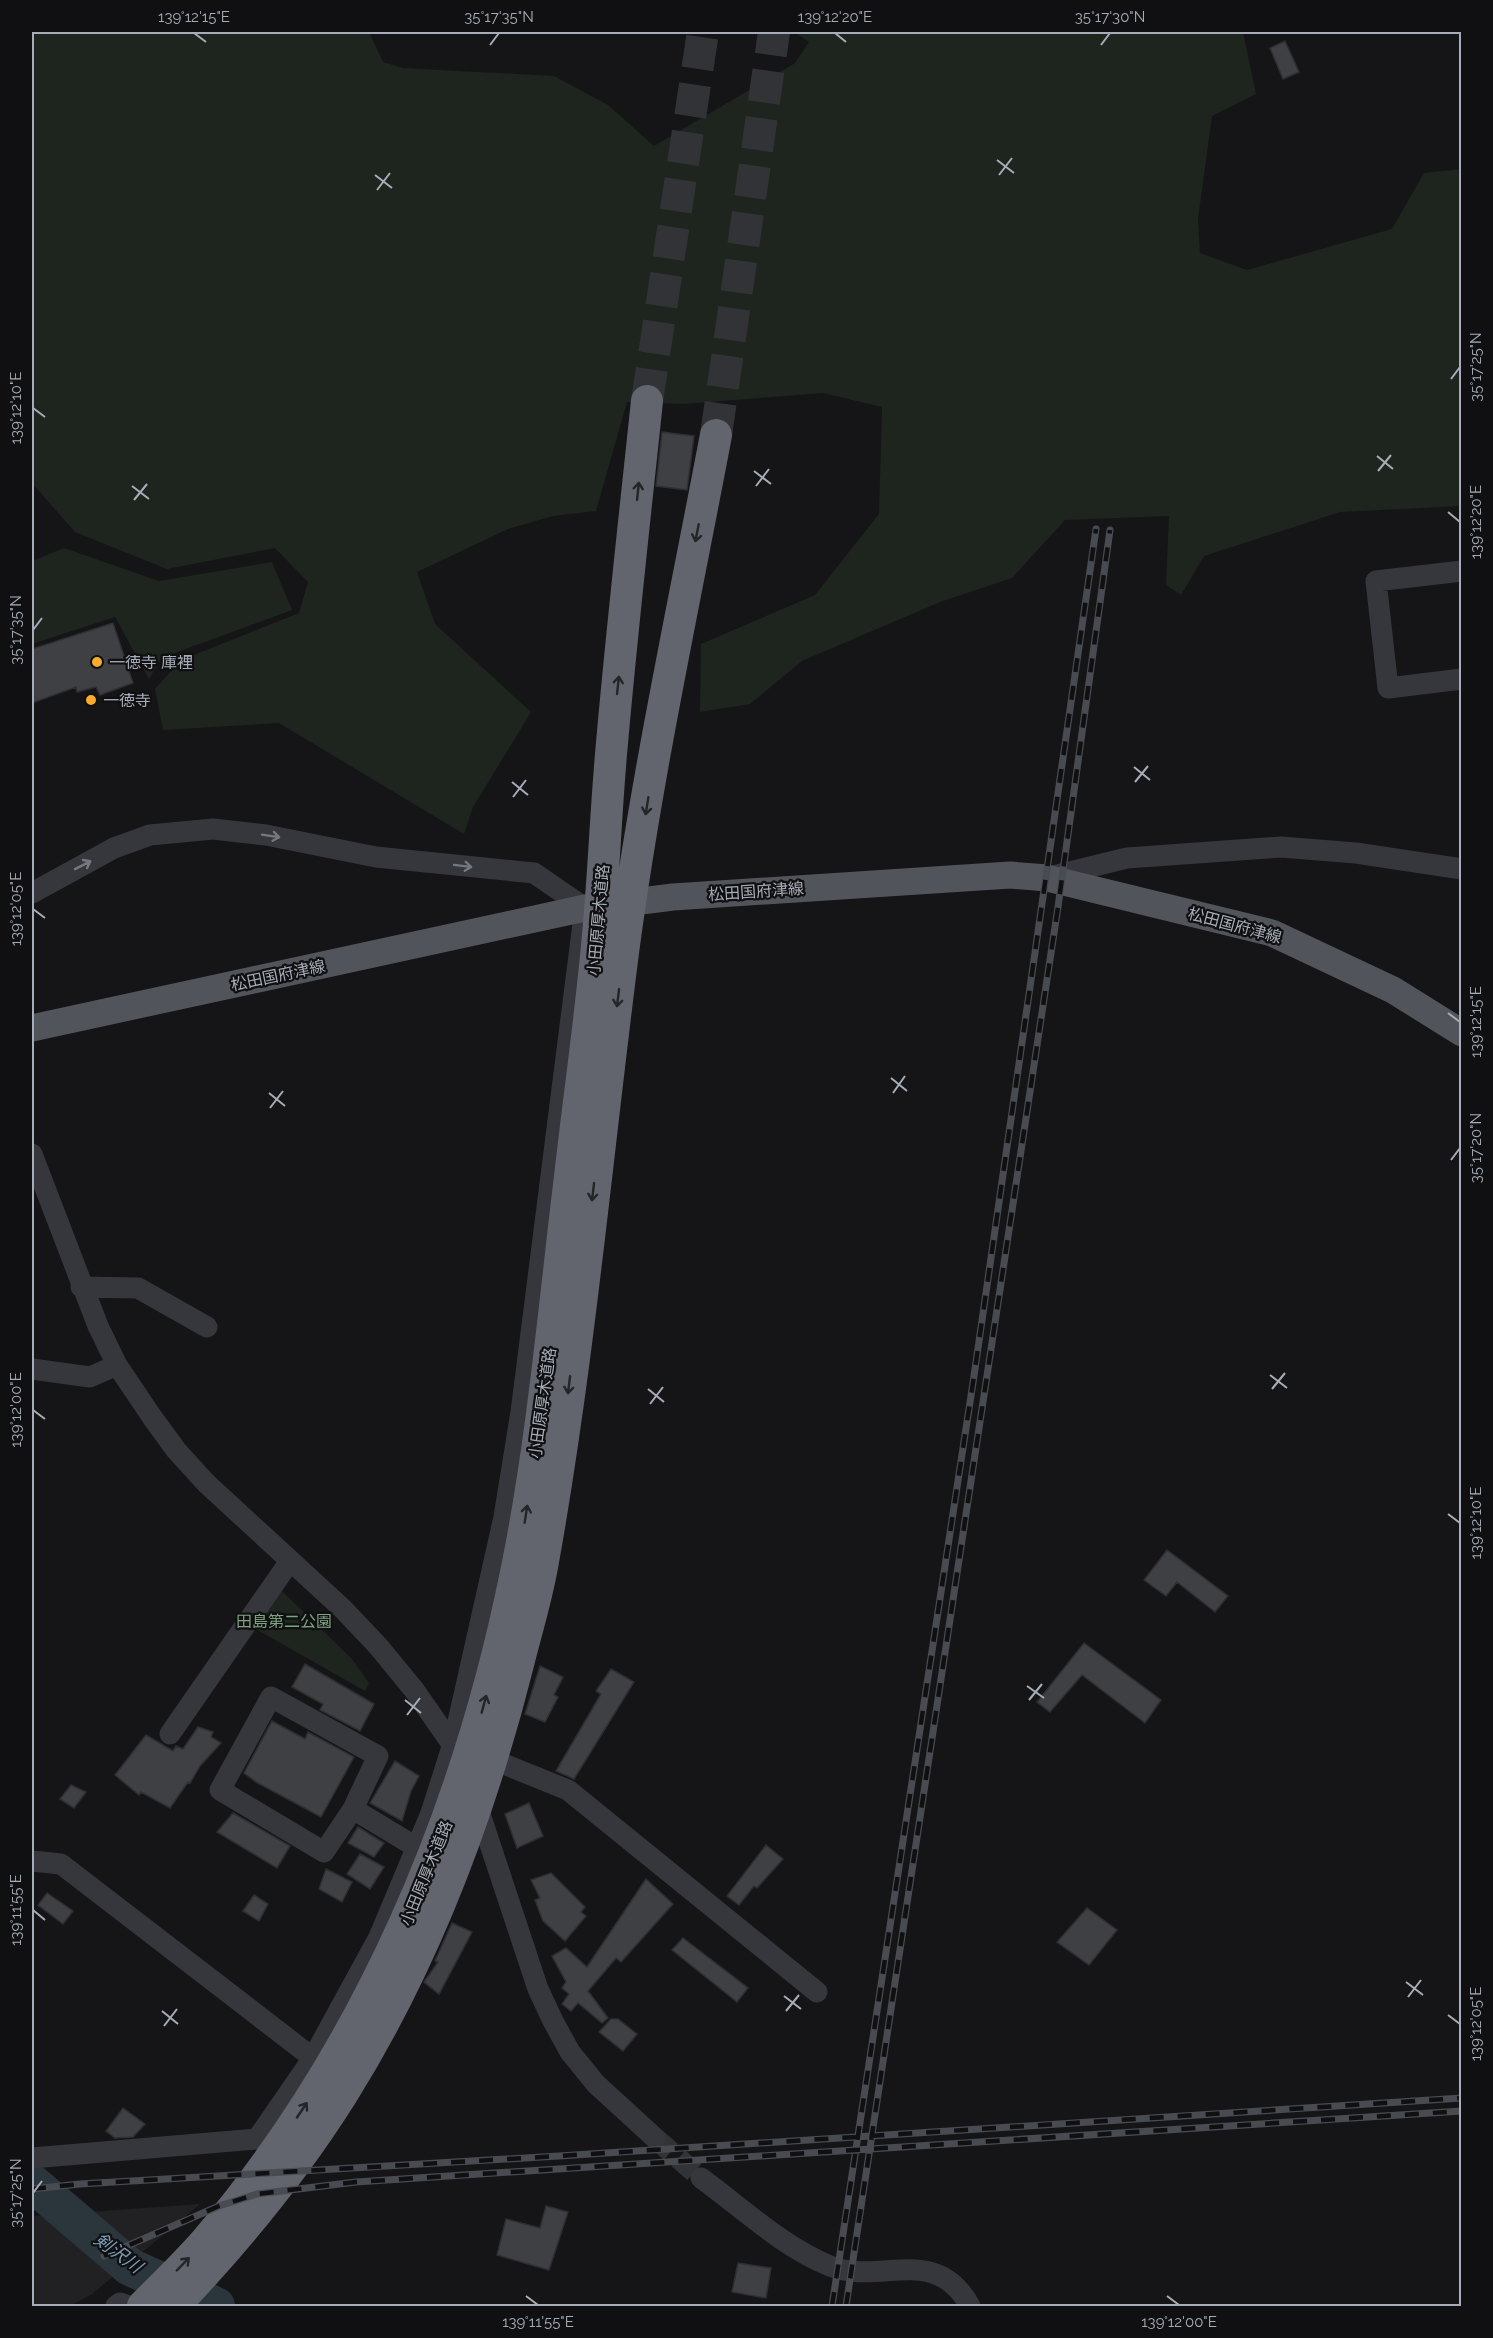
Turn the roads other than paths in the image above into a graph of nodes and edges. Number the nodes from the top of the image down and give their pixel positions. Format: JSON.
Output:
{"nodes":[{"id":1,"x":647,"y":400,"type":"tunnel mouth"},
{"id":2,"x":716,"y":435,"type":"tunnel mouth"},
{"id":3,"x":1461,"y":571,"type":"edge"},
{"id":4,"x":1461,"y":679,"type":"edge"},
{"id":5,"x":1461,"y":869,"type":"edge"},
{"id":6,"x":1047,"y":878,"type":"junction"},
{"id":7,"x":32,"y":893,"type":"edge"},
{"id":8,"x":585,"y":908,"type":"junction"},
{"id":9,"x":32,"y":1028,"type":"edge"},
{"id":10,"x":1461,"y":1033,"type":"edge"},
{"id":11,"x":32,"y":1154,"type":"edge"},
{"id":12,"x":81,"y":1287,"type":"junction"},
{"id":13,"x":207,"y":1327,"type":"dead end"},
{"id":14,"x":117,"y":1365,"type":"junction"},
{"id":15,"x":32,"y":1370,"type":"edge"},
{"id":16,"x":290,"y":1561,"type":"junction"},
{"id":17,"x":170,"y":1734,"type":"dead end"},
{"id":18,"x":453,"y":1744,"type":"junction"},
{"id":19,"x":352,"y":1809,"type":"junction"},
{"id":20,"x":416,"y":1847,"type":"junction"},
{"id":21,"x":32,"y":1861,"type":"edge"},
{"id":22,"x":817,"y":1992,"type":"dead end"},
{"id":23,"x":313,"y":2058,"type":"junction"},
{"id":24,"x":655,"y":2138,"type":"tunnel mouth"},
{"id":25,"x":38,"y":2158,"type":"edge"},
{"id":26,"x":701,"y":2178,"type":"tunnel mouth"},
{"id":27,"x":116,"y":2307,"type":"edge"},
{"id":28,"x":129,"y":2307,"type":"edge"},
{"id":29,"x":143,"y":2307,"type":"edge"},
{"id":30,"x":174,"y":2307,"type":"edge"},
{"id":31,"x":970,"y":2307,"type":"edge"}],
"edges":[{"from":29,"to":1,"type":"highway","name":"小田原厚木道路","one_way":true},
{"from":2,"to":30,"type":"highway","name":"小田原厚木道路","one_way":true},
{"from":3,"to":4,"type":"street"},
{"from":5,"to":6,"type":"street"},
{"from":6,"to":8,"type":"main road","name":"松田国府津線"},
{"from":6,"to":10,"type":"main road","name":"松田国府津線"},
{"from":7,"to":8,"type":"street","one_way":true},
{"from":8,"to":9,"type":"main road","name":"松田国府津線"},
{"from":8,"to":18,"type":"street"},
{"from":11,"to":12,"type":"street"},
{"from":12,"to":13,"type":"street"},
{"from":12,"to":14,"type":"street"},
{"from":14,"to":15,"type":"street"},
{"from":14,"to":16,"type":"street"},
{"from":16,"to":17,"type":"street"},
{"from":16,"to":18,"type":"street"},
{"from":18,"to":20,"type":"street"},
{"from":18,"to":22,"type":"street"},
{"from":18,"to":24,"type":"street"},
{"from":19,"to":19,"type":"street"},
{"from":19,"to":20,"type":"street"},
{"from":20,"to":23,"type":"street"},
{"from":21,"to":23,"type":"street"},
{"from":23,"to":25,"type":"street"},
{"from":26,"to":31,"type":"street"},
{"from":27,"to":28,"type":"street"}]}
